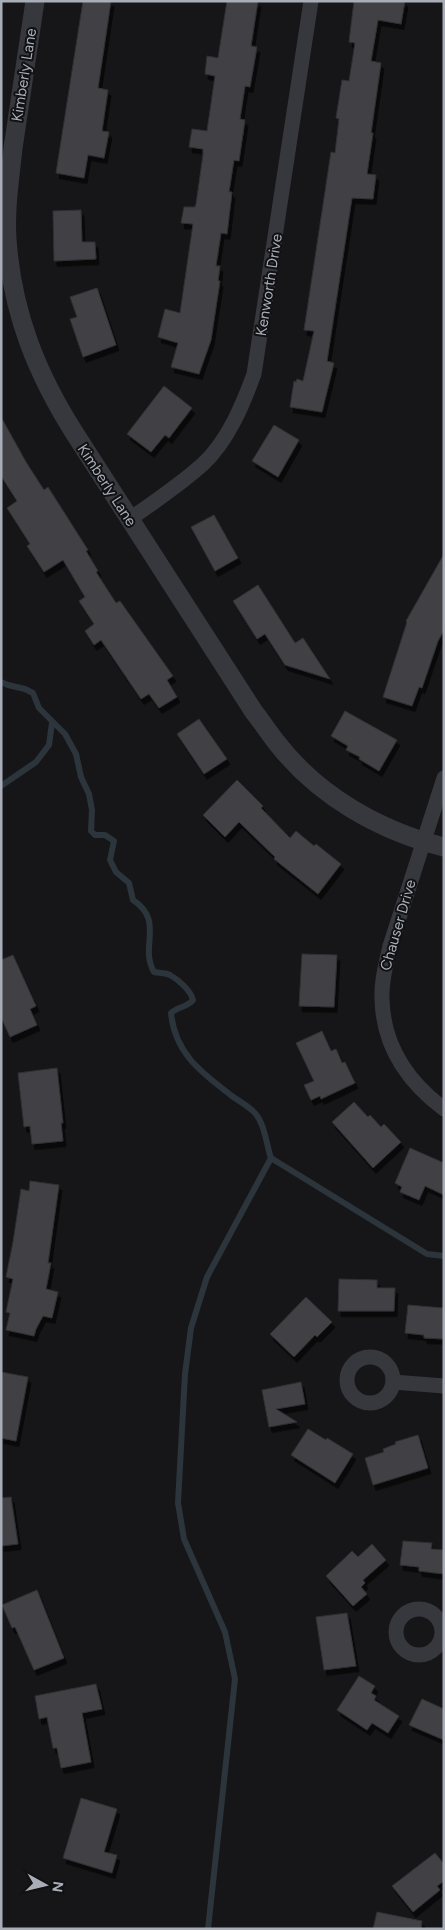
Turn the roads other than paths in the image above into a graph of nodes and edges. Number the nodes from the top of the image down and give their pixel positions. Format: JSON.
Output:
{"nodes":[{"id":1,"x":35,"y":1,"type":"edge"},
{"id":2,"x":311,"y":1,"type":"edge"},
{"id":3,"x":130,"y":519,"type":"junction"},
{"id":4,"x":444,"y":778,"type":"edge"},
{"id":5,"x":424,"y":842,"type":"junction"},
{"id":6,"x":444,"y":847,"type":"edge"},
{"id":7,"x":444,"y":1109,"type":"edge"},
{"id":8,"x":393,"y":1382,"type":"dead end"},
{"id":9,"x":444,"y":1386,"type":"edge"}],
"edges":[{"from":1,"to":3,"type":"street","name":"Kimberly Lane"},
{"from":2,"to":3,"type":"street","name":"Kenworth Drive"},
{"from":3,"to":5,"type":"street","name":"Kimberly Lane"},
{"from":4,"to":5,"type":"street","name":"Chauser Drive"},
{"from":5,"to":6,"type":"street","name":"Kimberly Lane"},
{"from":5,"to":7,"type":"street","name":"Chauser Drive"},
{"from":8,"to":9,"type":"street"}]}
